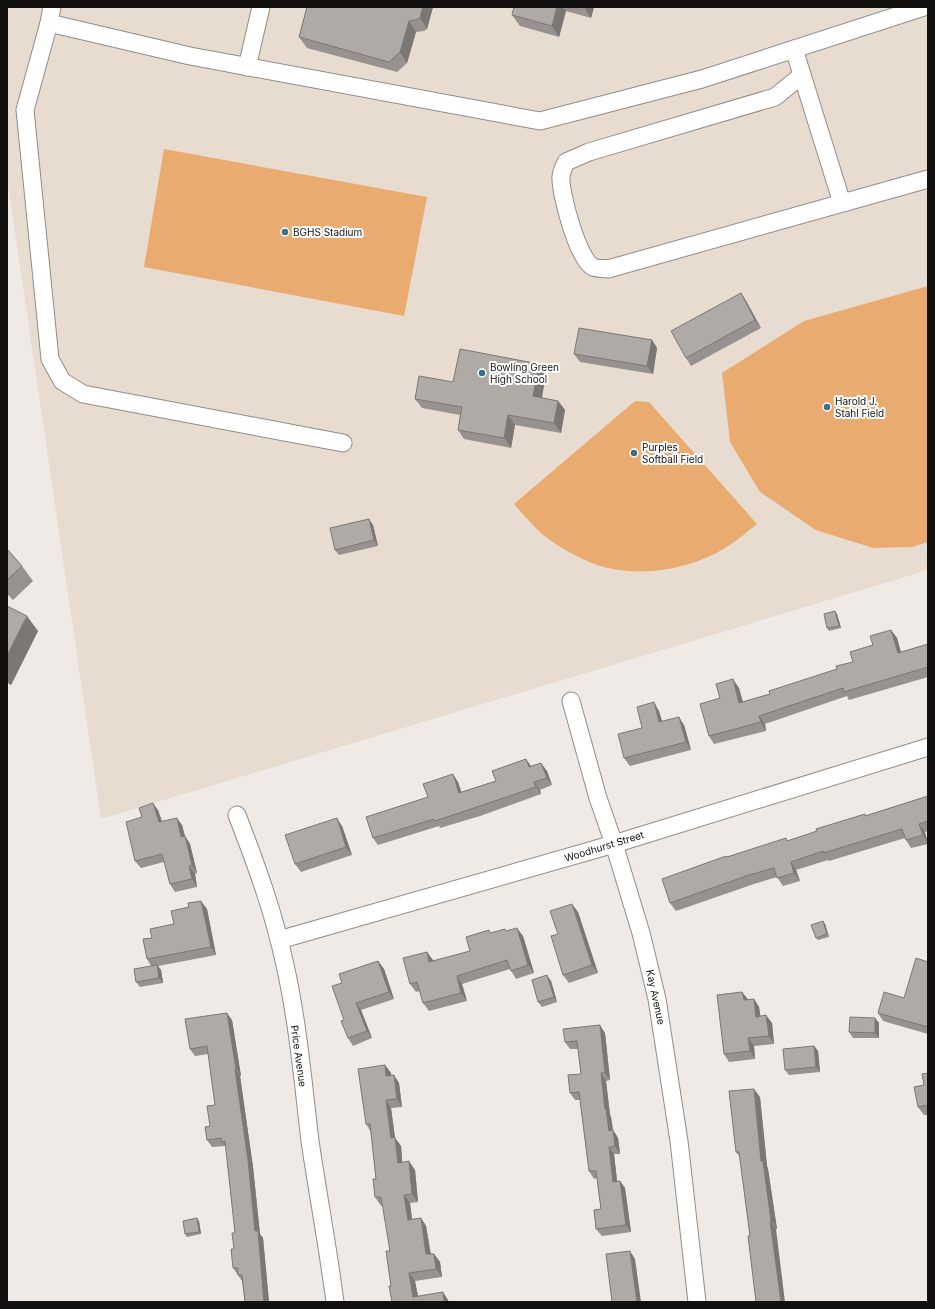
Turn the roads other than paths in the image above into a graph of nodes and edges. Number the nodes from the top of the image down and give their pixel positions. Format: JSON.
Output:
{"nodes":[{"id":1,"x":261,"y":7,"type":"edge"},
{"id":2,"x":924,"y":7,"type":"edge"},
{"id":3,"x":50,"y":15,"type":"edge"},
{"id":4,"x":928,"y":20,"type":"edge"},
{"id":5,"x":794,"y":49,"type":"junction"},
{"id":6,"x":248,"y":67,"type":"junction"},
{"id":7,"x":802,"y":75,"type":"junction"},
{"id":8,"x":928,"y":179,"type":"edge"},
{"id":9,"x":842,"y":203,"type":"junction"},
{"id":10,"x":343,"y":443,"type":"dead end"},
{"id":11,"x":571,"y":701,"type":"dead end"},
{"id":12,"x":928,"y":748,"type":"edge"},
{"id":13,"x":237,"y":815,"type":"dead end"},
{"id":14,"x":614,"y":844,"type":"junction"},
{"id":15,"x":279,"y":940,"type":"junction"},
{"id":16,"x":335,"y":1302,"type":"edge"},
{"id":17,"x":697,"y":1302,"type":"edge"}],
"edges":[{"from":1,"to":6,"type":"street"},
{"from":2,"to":4,"type":"street"},
{"from":2,"to":5,"type":"street"},
{"from":3,"to":6,"type":"street"},
{"from":3,"to":10,"type":"street"},
{"from":5,"to":6,"type":"street"},
{"from":5,"to":7,"type":"street"},
{"from":7,"to":9,"type":"street"},
{"from":7,"to":9,"type":"street"},
{"from":8,"to":9,"type":"street"},
{"from":11,"to":14,"type":"street","name":"Kay Avenue"},
{"from":12,"to":14,"type":"street","name":"Woodhurst Street"},
{"from":13,"to":15,"type":"street","name":"Price Avenue"},
{"from":14,"to":15,"type":"street","name":"Woodhurst Street"},
{"from":14,"to":17,"type":"street","name":"Kay Avenue"},
{"from":15,"to":16,"type":"street","name":"Price Avenue"}]}
